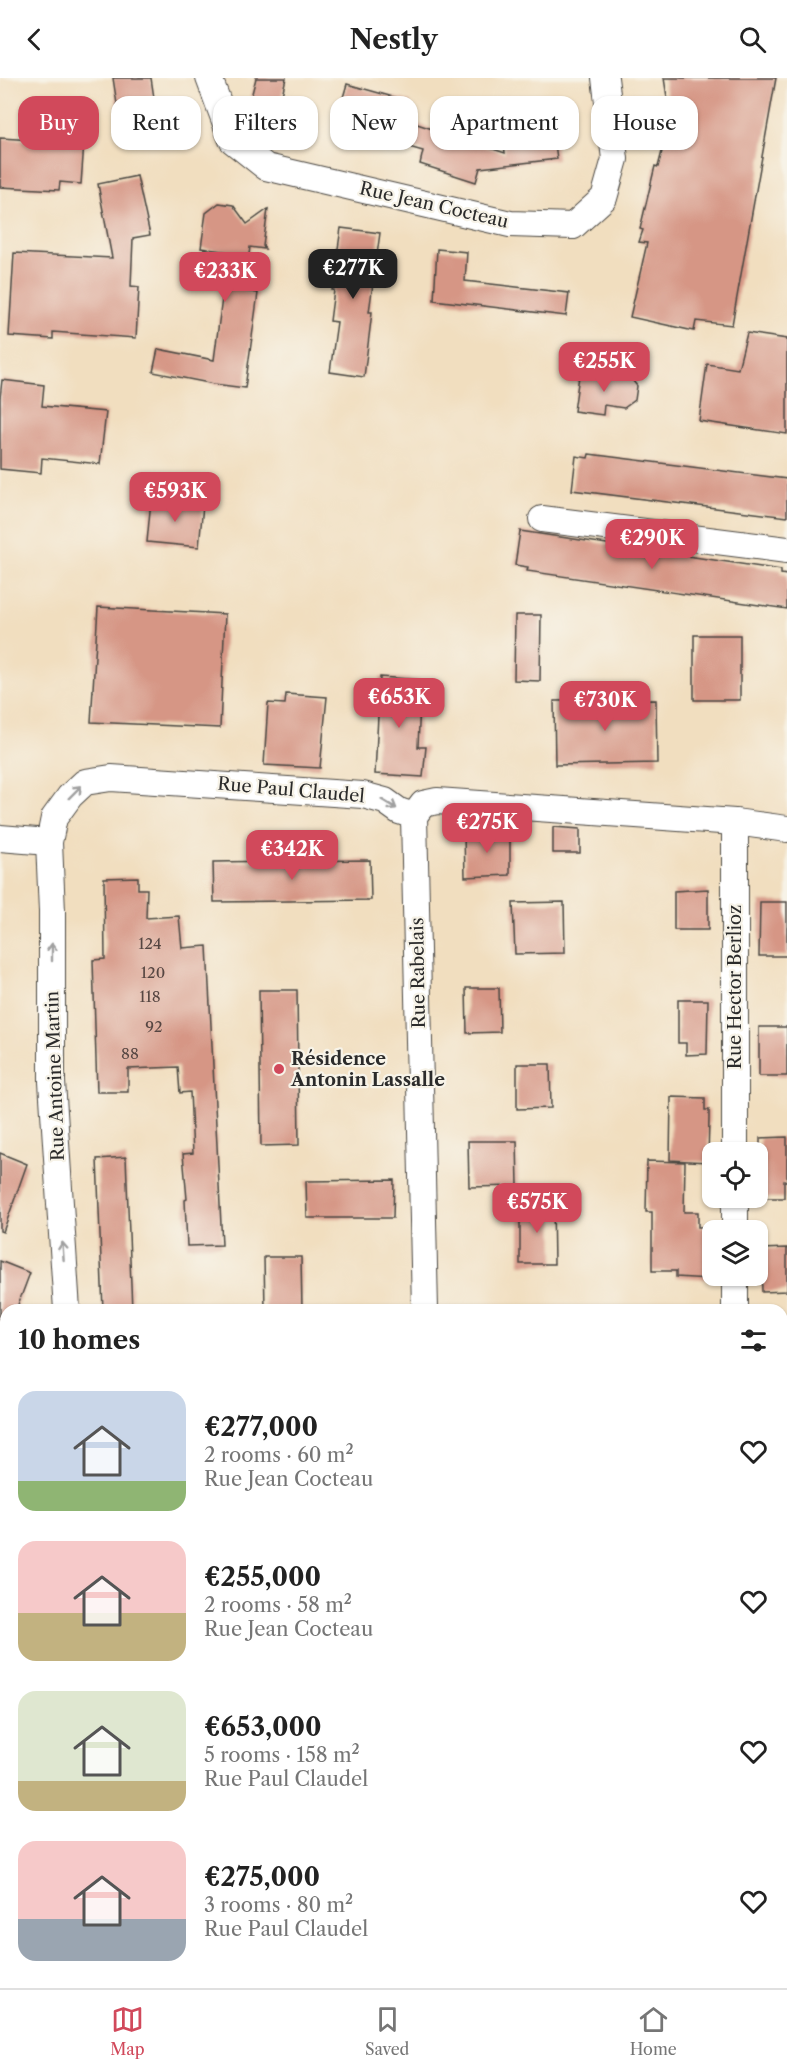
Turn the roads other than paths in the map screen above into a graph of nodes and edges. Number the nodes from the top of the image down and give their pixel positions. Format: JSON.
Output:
{"nodes":[{"id":1,"x":209,"y":78,"type":"edge"},
{"id":2,"x":604,"y":78,"type":"edge"},
{"id":3,"x":542,"y":519,"type":"dead end"},
{"id":4,"x":787,"y":550,"type":"edge"},
{"id":5,"x":414,"y":816,"type":"junction"},
{"id":6,"x":735,"y":822,"type":"junction"},
{"id":7,"x":787,"y":829,"type":"edge"},
{"id":8,"x":0,"y":838,"type":"edge"},
{"id":9,"x":49,"y":842,"type":"junction"},
{"id":10,"x":735,"y":1142,"type":"edge"},
{"id":11,"x":735,"y":1286,"type":"edge"},
{"id":12,"x":67,"y":1304,"type":"edge"},
{"id":13,"x":425,"y":1304,"type":"edge"},
{"id":14,"x":735,"y":1304,"type":"edge"}],
"edges":[{"from":1,"to":2,"type":"street","name":"Rue Jean Cocteau"},
{"from":3,"to":4,"type":"street"},
{"from":5,"to":6,"type":"street"},
{"from":9,"to":5,"type":"street","name":"Rue Paul Claudel","one_way":true},
{"from":5,"to":13,"type":"street","name":"Rue Rabelais"},
{"from":6,"to":7,"type":"street"},
{"from":6,"to":10,"type":"street","name":"Rue Hector Berlioz"},
{"from":8,"to":9,"type":"street"},
{"from":12,"to":9,"type":"street","name":"Rue Antoine Martin","one_way":true},
{"from":11,"to":14,"type":"street"}]}
